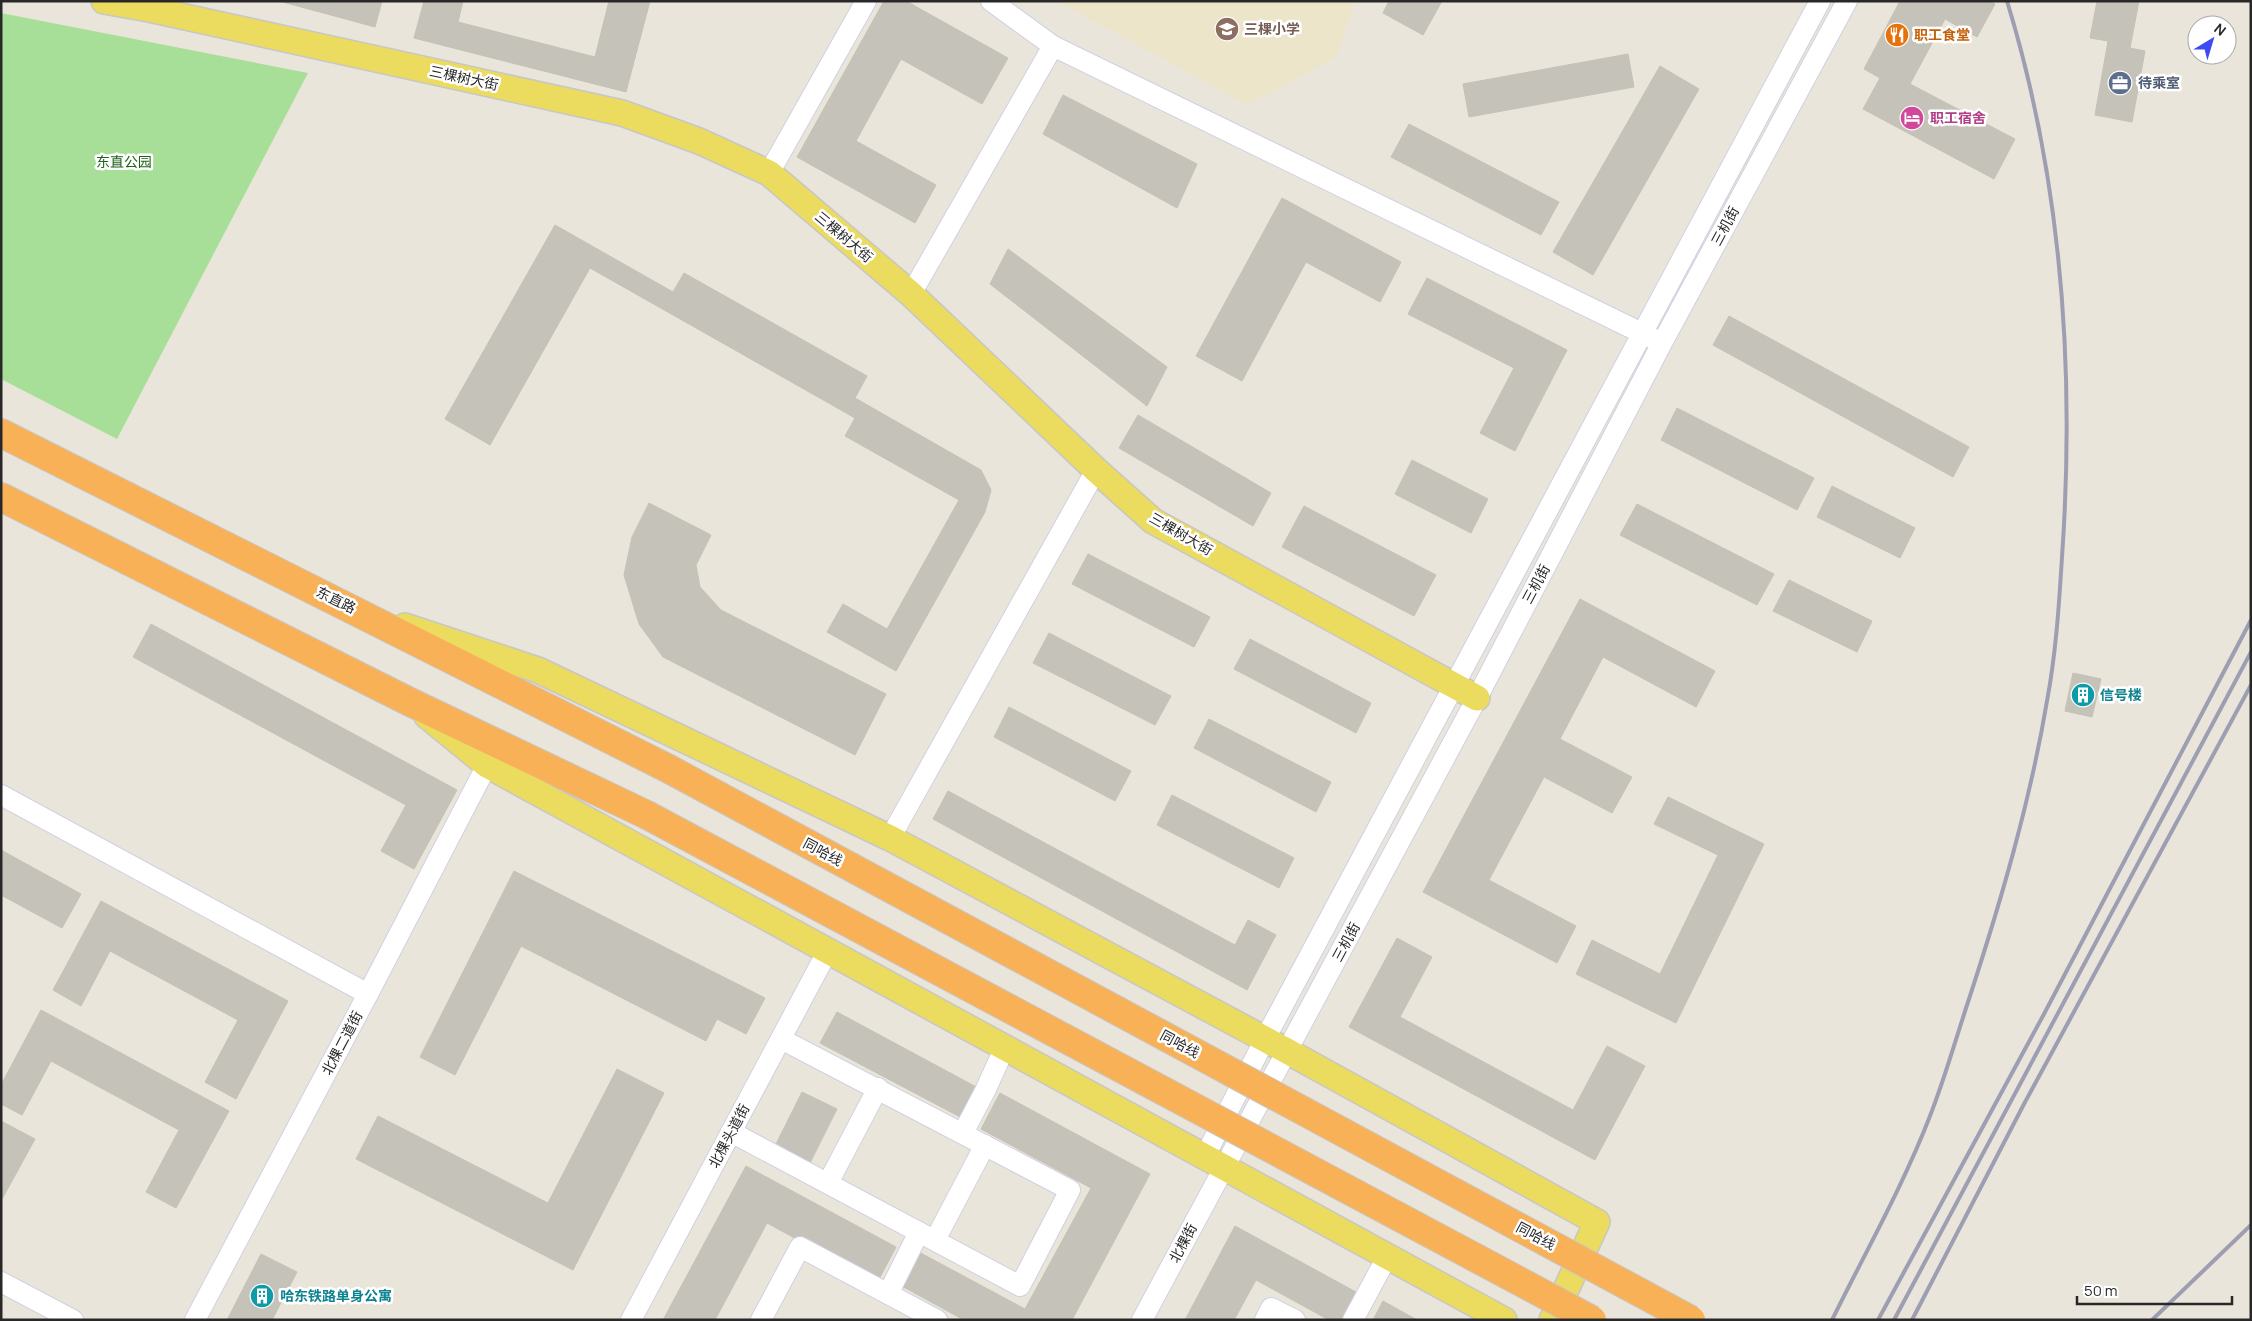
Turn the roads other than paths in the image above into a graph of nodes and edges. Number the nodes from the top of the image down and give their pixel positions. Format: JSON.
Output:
{"nodes":[{"id":1,"x":104,"y":1,"type":"edge"},
{"id":2,"x":866,"y":1,"type":"edge"},
{"id":3,"x":991,"y":1,"type":"edge"},
{"id":4,"x":1820,"y":1,"type":"edge"},
{"id":5,"x":1847,"y":1,"type":"edge"},
{"id":6,"x":150,"y":5,"type":"edge"},
{"id":7,"x":1053,"y":46,"type":"junction"},
{"id":8,"x":769,"y":173,"type":"junction"},
{"id":9,"x":911,"y":294,"type":"junction"},
{"id":10,"x":1642,"y":333,"type":"junction"},
{"id":11,"x":1662,"y":343,"type":"junction"},
{"id":12,"x":1,"y":433,"type":"edge"},
{"id":13,"x":1096,"y":470,"type":"junction"},
{"id":14,"x":1,"y":497,"type":"edge"},
{"id":15,"x":361,"y":612,"type":"junction"},
{"id":16,"x":1454,"y":685,"type":"junction"},
{"id":17,"x":1477,"y":698,"type":"junction"},
{"id":18,"x":410,"y":702,"type":"junction"},
{"id":19,"x":487,"y":765,"type":"junction"},
{"id":20,"x":669,"y":769,"type":"joint"},
{"id":21,"x":1,"y":795,"type":"edge"},
{"id":22,"x":890,"y":838,"type":"junction"},
{"id":23,"x":827,"y":952,"type":"junction"},
{"id":24,"x":368,"y":994,"type":"junction"},
{"id":25,"x":781,"y":1039,"type":"junction"},
{"id":26,"x":1265,"y":1039,"type":"junction"},
{"id":27,"x":1005,"y":1047,"type":"junction"},
{"id":28,"x":1287,"y":1051,"type":"junction"},
{"id":29,"x":878,"y":1088,"type":"junction"},
{"id":30,"x":731,"y":1132,"type":"junction"},
{"id":31,"x":963,"y":1134,"type":"junction"},
{"id":32,"x":986,"y":1146,"type":"junction"},
{"id":33,"x":1214,"y":1161,"type":"junction"},
{"id":34,"x":828,"y":1183,"type":"junction"},
{"id":35,"x":927,"y":1236,"type":"junction"},
{"id":36,"x":1388,"y":1255,"type":"junction"},
{"id":37,"x":1,"y":1282,"type":"edge"},
{"id":38,"x":888,"y":1294,"type":"junction"},
{"id":39,"x":73,"y":1320,"type":"edge"},
{"id":40,"x":195,"y":1320,"type":"edge"},
{"id":41,"x":630,"y":1320,"type":"edge"},
{"id":42,"x":761,"y":1320,"type":"edge"},
{"id":43,"x":937,"y":1320,"type":"edge"},
{"id":44,"x":1142,"y":1320,"type":"edge"},
{"id":45,"x":1265,"y":1320,"type":"edge"},
{"id":46,"x":1295,"y":1320,"type":"edge"},
{"id":47,"x":1353,"y":1320,"type":"edge"},
{"id":48,"x":1504,"y":1320,"type":"edge"},
{"id":49,"x":1552,"y":1320,"type":"edge"},
{"id":50,"x":1592,"y":1320,"type":"edge"},
{"id":51,"x":1691,"y":1320,"type":"edge"}],
"edges":[{"from":1,"to":6,"type":"main road","name":"三棵树大街"},
{"from":2,"to":8,"type":"street"},
{"from":3,"to":7,"type":"street"},
{"from":4,"to":10,"type":"street","name":"三机街"},
{"from":5,"to":11,"type":"street","name":"三机街"},
{"from":6,"to":8,"type":"main road","name":"三棵树大街"},
{"from":7,"to":9,"type":"street"},
{"from":7,"to":10,"type":"street"},
{"from":8,"to":9,"type":"main road","name":"三棵树大街"},
{"from":9,"to":13,"type":"main road","name":"三棵树大街"},
{"from":10,"to":11,"type":"street"},
{"from":10,"to":16,"type":"street","name":"三机街"},
{"from":11,"to":17,"type":"street","name":"三机街"},
{"from":12,"to":15,"type":"highway","name":"东直路"},
{"from":13,"to":16,"type":"main road","name":"三棵树大街"},
{"from":13,"to":22,"type":"street"},
{"from":14,"to":18,"type":"highway"},
{"from":15,"to":20,"type":"highway","name":"东直路"},
{"from":15,"to":22,"type":"main road"},
{"from":16,"to":17,"type":"main road","name":"三棵树大街"},
{"from":16,"to":26,"type":"street","name":"三机街"},
{"from":17,"to":28,"type":"street","name":"三机街"},
{"from":18,"to":19,"type":"main road"},
{"from":18,"to":50,"type":"highway","bridge":true},
{"from":19,"to":23,"type":"main road"},
{"from":19,"to":24,"type":"street","name":"北棵二道街"},
{"from":20,"to":51,"type":"highway","name":"同哈线","bridge":true},
{"from":21,"to":24,"type":"street"},
{"from":22,"to":26,"type":"main road"},
{"from":23,"to":25,"type":"street","name":"北棵头道街"},
{"from":23,"to":27,"type":"main road"},
{"from":24,"to":40,"type":"street","name":"北棵二道街"},
{"from":25,"to":29,"type":"street"},
{"from":25,"to":30,"type":"street","name":"北棵头道街"},
{"from":26,"to":28,"type":"main road"},
{"from":26,"to":33,"type":"street","name":"三机街"},
{"from":27,"to":31,"type":"street"},
{"from":27,"to":33,"type":"main road"},
{"from":28,"to":33,"type":"street","name":"三机街"},
{"from":28,"to":49,"type":"main road"},
{"from":29,"to":31,"type":"street"},
{"from":29,"to":34,"type":"street"},
{"from":30,"to":34,"type":"street"},
{"from":30,"to":41,"type":"street","name":"北棵头道街"},
{"from":31,"to":32,"type":"street"},
{"from":32,"to":35,"type":"street"},
{"from":32,"to":35,"type":"street"},
{"from":33,"to":36,"type":"main road"},
{"from":33,"to":44,"type":"street","name":"北棵街"},
{"from":34,"to":35,"type":"street"},
{"from":35,"to":38,"type":"street"},
{"from":36,"to":47,"type":"street"},
{"from":36,"to":48,"type":"main road"},
{"from":37,"to":39,"type":"street"},
{"from":38,"to":42,"type":"street"},
{"from":38,"to":43,"type":"street"},
{"from":45,"to":46,"type":"street"}]}
